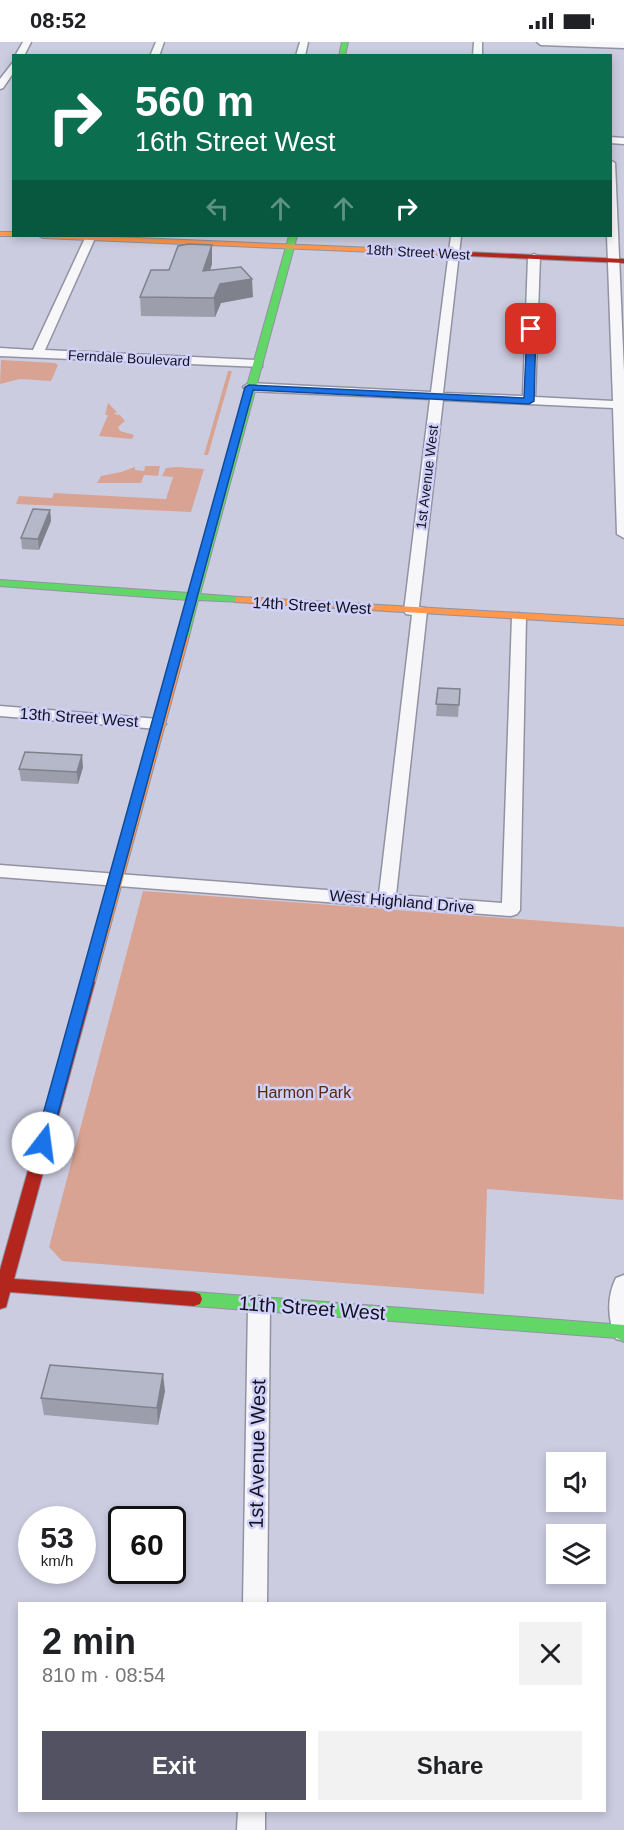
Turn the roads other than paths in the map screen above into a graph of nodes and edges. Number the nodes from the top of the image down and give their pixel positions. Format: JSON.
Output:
{"nodes":[{"id":1,"x":542,"y":42,"type":"edge"},
{"id":2,"x":579,"y":43,"type":"edge"},
{"id":3,"x":624,"y":45,"type":"edge"},
{"id":4,"x":12,"y":67,"type":"edge"},
{"id":5,"x":1,"y":83,"type":"edge"},
{"id":6,"x":612,"y":185,"type":"edge"},
{"id":7,"x":90,"y":237,"type":"edge"},
{"id":8,"x":130,"y":237,"type":"edge"},
{"id":9,"x":456,"y":237,"type":"edge"},
{"id":10,"x":291,"y":241,"type":"edge"},
{"id":11,"x":454,"y":254,"type":"junction"},
{"id":12,"x":534,"y":257,"type":"junction"},
{"id":13,"x":619,"y":261,"type":"edge"},
{"id":14,"x":0,"y":352,"type":"edge"},
{"id":15,"x":37,"y":354,"type":"junction"},
{"id":16,"x":258,"y":364,"type":"junction"},
{"id":17,"x":249,"y":387,"type":"junction"},
{"id":18,"x":437,"y":396,"type":"junction"},
{"id":19,"x":529,"y":401,"type":"junction"},
{"id":20,"x":621,"y":405,"type":"edge"},
{"id":21,"x":624,"y":534,"type":"edge"},
{"id":22,"x":0,"y":583,"type":"edge"},
{"id":23,"x":193,"y":597,"type":"junction"},
{"id":24,"x":416,"y":611,"type":"junction"},
{"id":25,"x":519,"y":617,"type":"junction"},
{"id":26,"x":624,"y":622,"type":"edge"},
{"id":27,"x":0,"y":711,"type":"edge"},
{"id":28,"x":158,"y":724,"type":"junction"},
{"id":29,"x":0,"y":871,"type":"edge"},
{"id":30,"x":115,"y":880,"type":"junction"},
{"id":31,"x":387,"y":900,"type":"junction"},
{"id":32,"x":624,"y":1284,"type":"edge"},
{"id":33,"x":2,"y":1285,"type":"edge"},
{"id":34,"x":0,"y":1302,"type":"edge"},
{"id":35,"x":259,"y":1305,"type":"junction"},
{"id":36,"x":624,"y":1333,"type":"edge"},
{"id":37,"x":255,"y":1602,"type":"edge"},
{"id":38,"x":252,"y":1812,"type":"edge"},
{"id":39,"x":251,"y":1830,"type":"edge"}],
"edges":[{"from":1,"to":2,"type":"street"},
{"from":2,"to":3,"type":"street"},
{"from":4,"to":5,"type":"street"},
{"from":6,"to":13,"type":"street"},
{"from":7,"to":15,"type":"street"},
{"from":8,"to":10,"type":"main road","name":"18th Street West"},
{"from":9,"to":11,"type":"street","name":"1st Avenue West"},
{"from":10,"to":11,"type":"main road","name":"18th Street West"},
{"from":10,"to":16,"type":"main road"},
{"from":11,"to":12,"type":"main road","name":"18th Street West"},
{"from":11,"to":18,"type":"street","name":"1st Avenue West"},
{"from":12,"to":13,"type":"main road","name":"18th Street West"},
{"from":12,"to":19,"type":"street"},
{"from":13,"to":20,"type":"street"},
{"from":14,"to":15,"type":"street","name":"Ferndale Boulevard"},
{"from":15,"to":16,"type":"street","name":"Ferndale Boulevard"},
{"from":16,"to":17,"type":"main road"},
{"from":17,"to":18,"type":"street"},
{"from":17,"to":23,"type":"main road"},
{"from":18,"to":19,"type":"street"},
{"from":18,"to":24,"type":"street","name":"1st Avenue West"},
{"from":19,"to":20,"type":"street"},
{"from":20,"to":21,"type":"street"},
{"from":22,"to":23,"type":"main road","name":"14th Street West"},
{"from":23,"to":24,"type":"main road","name":"14th Street West"},
{"from":23,"to":28,"type":"main road"},
{"from":24,"to":25,"type":"main road","name":"14th Street West"},
{"from":24,"to":31,"type":"street","name":"1st Avenue West"},
{"from":25,"to":26,"type":"main road","name":"14th Street West"},
{"from":25,"to":31,"type":"street","name":"West Highland Drive"},
{"from":27,"to":28,"type":"street","name":"13th Street West"},
{"from":28,"to":30,"type":"main road"},
{"from":29,"to":30,"type":"street","name":"West Highland Drive"},
{"from":30,"to":31,"type":"street","name":"West Highland Drive"},
{"from":30,"to":33,"type":"main road"},
{"from":32,"to":36,"type":"street"},
{"from":33,"to":34,"type":"main road"},
{"from":33,"to":35,"type":"main road","name":"11th Street West"},
{"from":35,"to":36,"type":"main road","name":"11th Street West"},
{"from":35,"to":37,"type":"street","name":"1st Avenue West"},
{"from":38,"to":39,"type":"street"}]}
